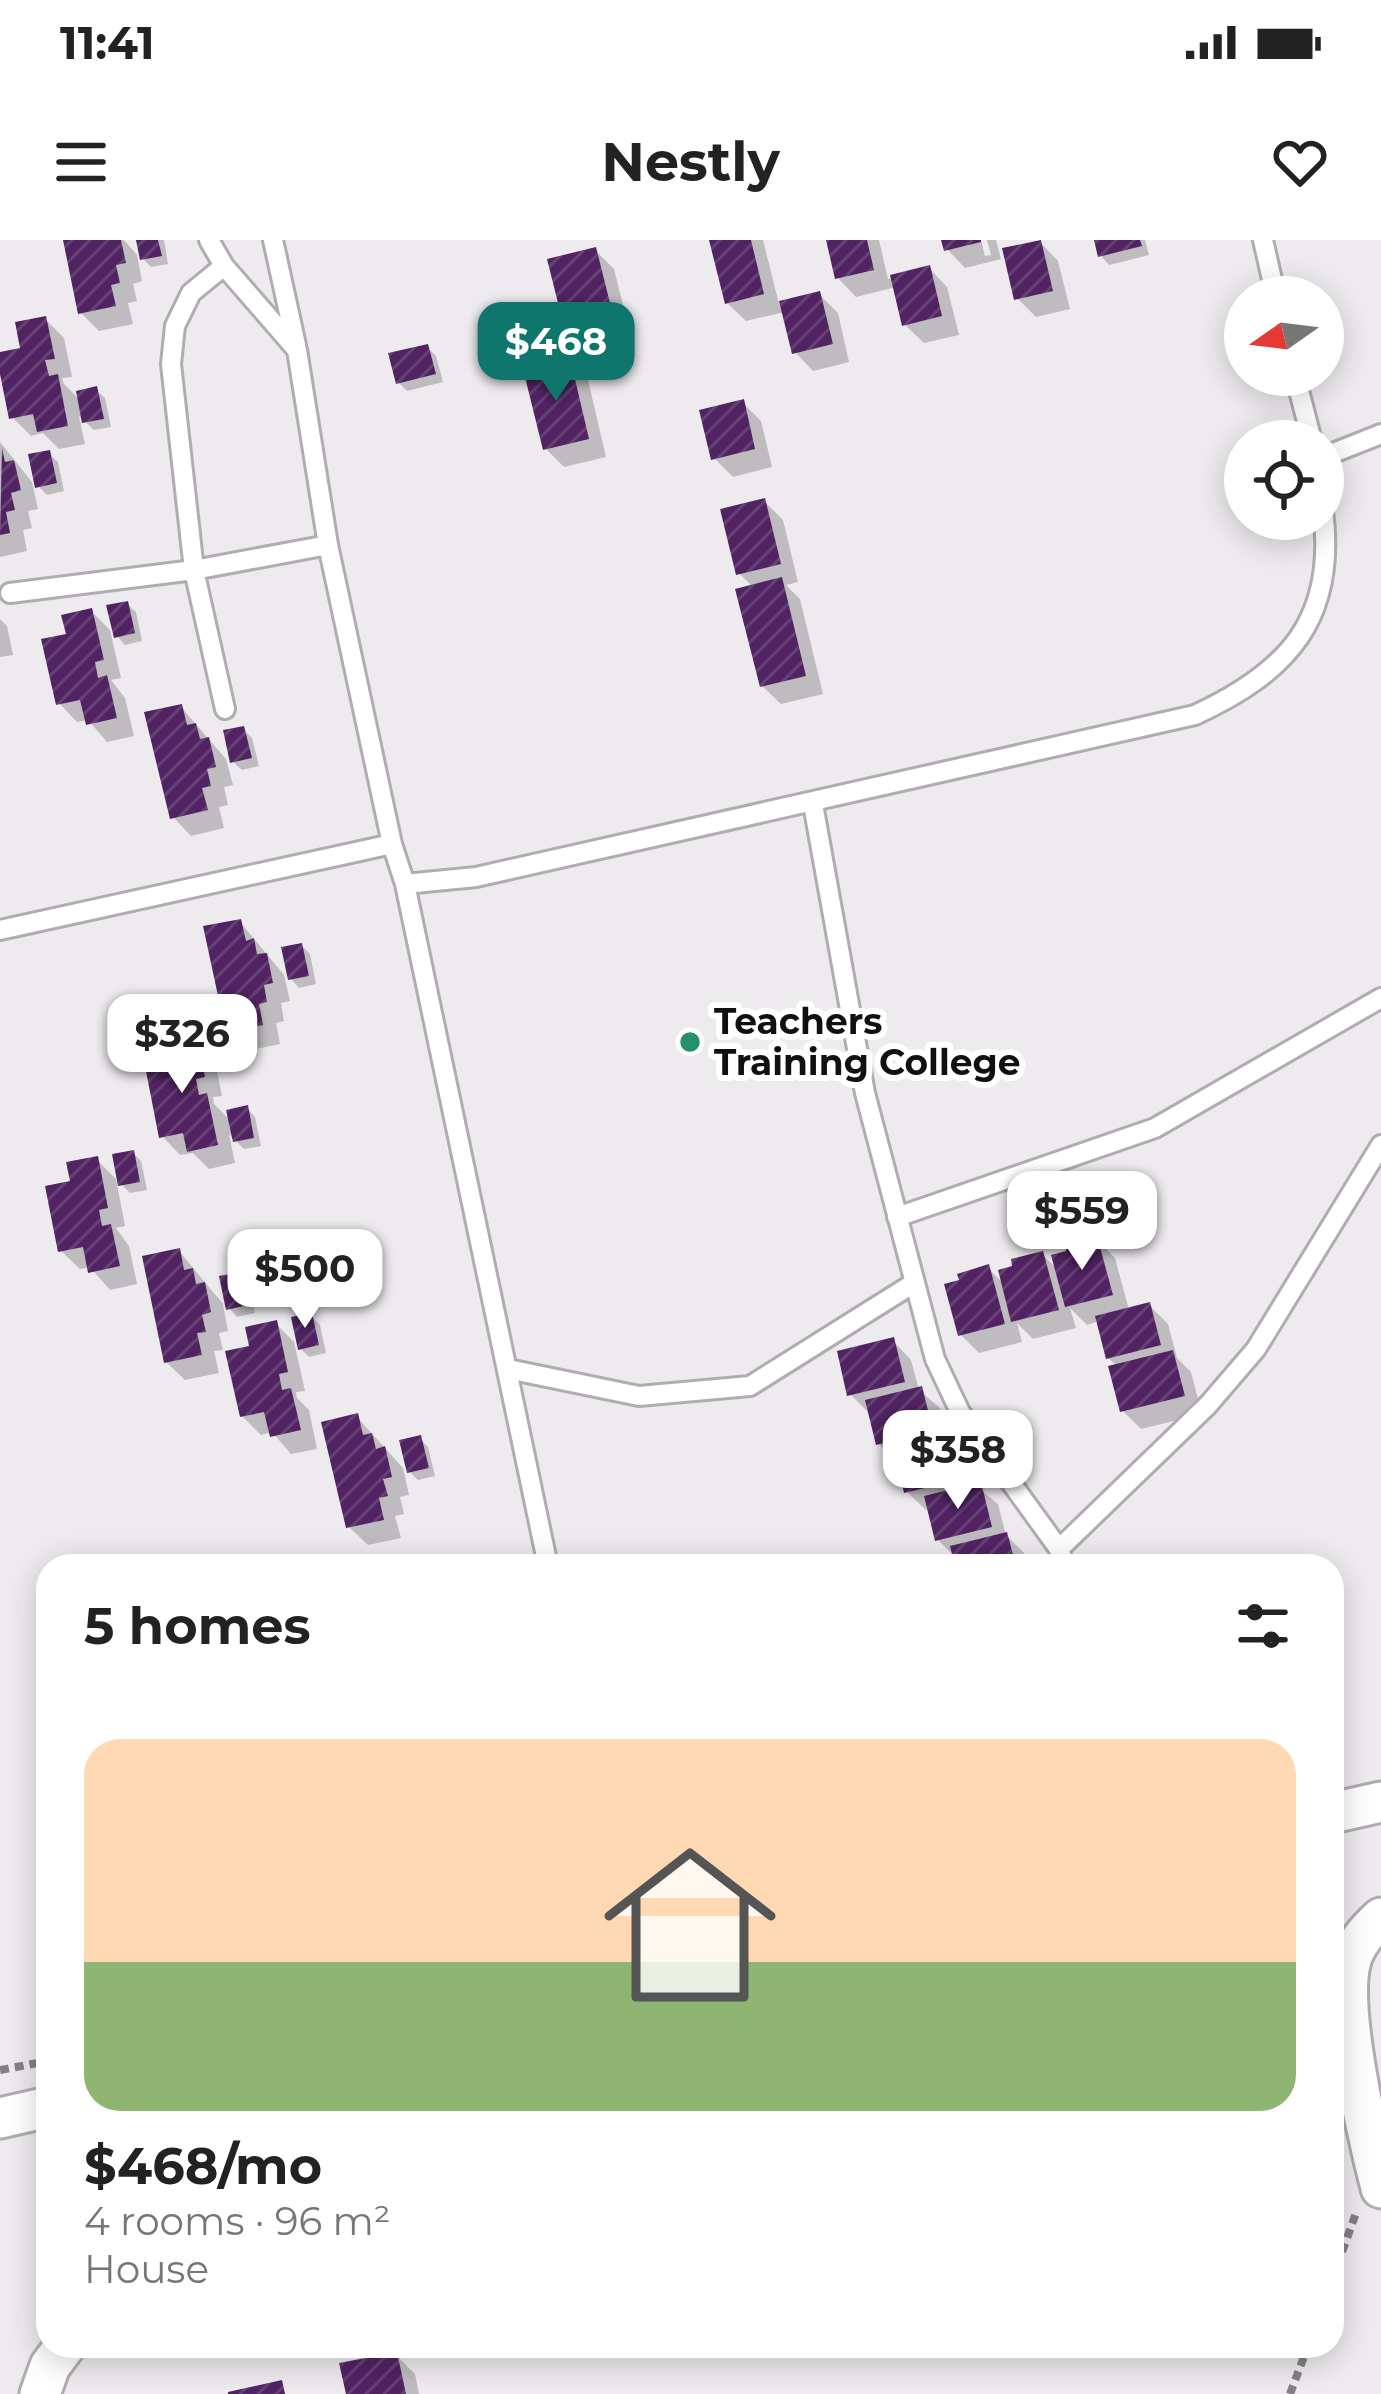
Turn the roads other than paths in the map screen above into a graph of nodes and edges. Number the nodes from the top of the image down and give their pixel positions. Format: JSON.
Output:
{"nodes":[{"id":1,"x":209,"y":240,"type":"edge"},
{"id":2,"x":273,"y":240,"type":"edge"},
{"id":3,"x":1263,"y":240,"type":"edge"},
{"id":4,"x":224,"y":266,"type":"junction"},
{"id":5,"x":1271,"y":276,"type":"edge"},
{"id":6,"x":297,"y":350,"type":"junction"},
{"id":7,"x":1381,"y":434,"type":"edge"},
{"id":8,"x":1344,"y":449,"type":"edge"},
{"id":9,"x":1327,"y":540,"type":"edge"},
{"id":10,"x":328,"y":544,"type":"junction"},
{"id":11,"x":194,"y":570,"type":"junction"},
{"id":12,"x":10,"y":593,"type":"dead end"},
{"id":13,"x":225,"y":709,"type":"dead end"},
{"id":14,"x":813,"y":804,"type":"junction"},
{"id":15,"x":392,"y":844,"type":"junction"},
{"id":16,"x":405,"y":884,"type":"junction"},
{"id":17,"x":0,"y":930,"type":"edge"},
{"id":18,"x":1381,"y":998,"type":"edge"},
{"id":19,"x":1381,"y":1144,"type":"edge"},
{"id":20,"x":897,"y":1217,"type":"junction"},
{"id":21,"x":914,"y":1283,"type":"junction"},
{"id":22,"x":508,"y":1370,"type":"junction"},
{"id":23,"x":546,"y":1554,"type":"edge"},
{"id":24,"x":1060,"y":1554,"type":"edge"},
{"id":25,"x":1065,"y":1554,"type":"edge"},
{"id":26,"x":1381,"y":1802,"type":"edge"},
{"id":27,"x":1344,"y":1810,"type":"edge"},
{"id":28,"x":1381,"y":1918,"type":"edge"},
{"id":29,"x":36,"y":2110,"type":"edge"},
{"id":30,"x":0,"y":2118,"type":"edge"},
{"id":31,"x":1381,"y":2188,"type":"edge"},
{"id":32,"x":56,"y":2358,"type":"edge"},
{"id":33,"x":40,"y":2394,"type":"edge"}],
"edges":[{"from":1,"to":4,"type":"lane"},
{"from":2,"to":6,"type":"lane"},
{"from":3,"to":5,"type":"lane"},
{"from":4,"to":6,"type":"lane"},
{"from":4,"to":11,"type":"lane"},
{"from":6,"to":10,"type":"lane"},
{"from":7,"to":8,"type":"lane"},
{"from":9,"to":14,"type":"lane"},
{"from":10,"to":11,"type":"lane"},
{"from":10,"to":15,"type":"lane"},
{"from":11,"to":12,"type":"lane"},
{"from":11,"to":13,"type":"lane"},
{"from":14,"to":16,"type":"lane"},
{"from":14,"to":20,"type":"lane"},
{"from":15,"to":16,"type":"lane"},
{"from":15,"to":17,"type":"lane"},
{"from":16,"to":22,"type":"lane"},
{"from":18,"to":20,"type":"lane"},
{"from":19,"to":25,"type":"lane"},
{"from":20,"to":21,"type":"lane"},
{"from":21,"to":22,"type":"lane"},
{"from":21,"to":24,"type":"lane"},
{"from":22,"to":23,"type":"lane"},
{"from":26,"to":27,"type":"street"},
{"from":28,"to":31,"type":"street"},
{"from":29,"to":30,"type":"street"},
{"from":32,"to":33,"type":"street"}]}
